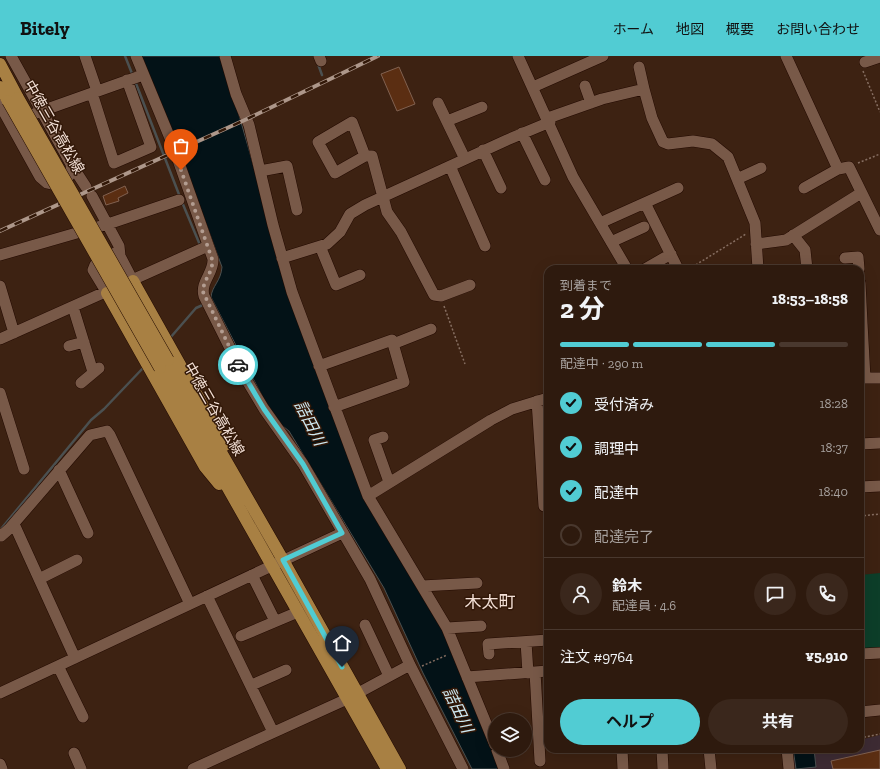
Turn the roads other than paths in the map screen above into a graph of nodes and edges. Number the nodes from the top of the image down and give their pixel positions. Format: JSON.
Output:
{"nodes":[{"id":1,"x":11,"y":56,"type":"edge"},
{"id":2,"x":85,"y":56,"type":"edge"},
{"id":3,"x":136,"y":56,"type":"edge"},
{"id":4,"x":225,"y":56,"type":"edge"},
{"id":5,"x":518,"y":56,"type":"edge"},
{"id":6,"x":603,"y":56,"type":"edge"},
{"id":7,"x":786,"y":56,"type":"edge"},
{"id":8,"x":880,"y":57,"type":"edge"},
{"id":9,"x":0,"y":64,"type":"edge"},
{"id":10,"x":863,"y":65,"type":"road end"},
{"id":11,"x":639,"y":67,"type":"dead end"},
{"id":12,"x":143,"y":75,"type":"junction"},
{"id":13,"x":127,"y":80,"type":"junction"},
{"id":14,"x":585,"y":86,"type":"dead end"},
{"id":15,"x":0,"y":87,"type":"edge"},
{"id":16,"x":533,"y":87,"type":"junction"},
{"id":17,"x":644,"y":89,"type":"junction"},
{"id":18,"x":94,"y":92,"type":"junction"},
{"id":19,"x":9,"y":101,"type":"edge"},
{"id":20,"x":438,"y":103,"type":"dead end"},
{"id":21,"x":591,"y":103,"type":"junction"},
{"id":22,"x":482,"y":107,"type":"dead end"},
{"id":23,"x":42,"y":111,"type":"junction"},
{"id":24,"x":549,"y":120,"type":"junction"},
{"id":25,"x":447,"y":121,"type":"junction"},
{"id":26,"x":5,"y":124,"type":"edge"},
{"id":27,"x":522,"y":133,"type":"junction"},
{"id":28,"x":483,"y":150,"type":"junction"},
{"id":29,"x":365,"y":156,"type":"junction"},
{"id":30,"x":465,"y":159,"type":"junction"},
{"id":31,"x":71,"y":164,"type":"junction"},
{"id":32,"x":450,"y":166,"type":"junction"},
{"id":33,"x":761,"y":168,"type":"dead end"},
{"id":34,"x":843,"y":168,"type":"junction"},
{"id":35,"x":260,"y":172,"type":"junction"},
{"id":36,"x":737,"y":179,"type":"junction"},
{"id":37,"x":545,"y":180,"type":"dead end"},
{"id":38,"x":501,"y":188,"type":"dead end"},
{"id":39,"x":678,"y":188,"type":"dead end"},
{"id":40,"x":804,"y":188,"type":"dead end"},
{"id":41,"x":862,"y":193,"type":"junction"},
{"id":42,"x":383,"y":197,"type":"junction"},
{"id":43,"x":179,"y":200,"type":"dead end"},
{"id":44,"x":645,"y":204,"type":"junction"},
{"id":45,"x":297,"y":210,"type":"dead end"},
{"id":46,"x":600,"y":223,"type":"junction"},
{"id":47,"x":108,"y":224,"type":"junction"},
{"id":48,"x":644,"y":227,"type":"dead end"},
{"id":49,"x":880,"y":230,"type":"edge"},
{"id":50,"x":793,"y":235,"type":"junction"},
{"id":51,"x":611,"y":242,"type":"junction"},
{"id":52,"x":756,"y":244,"type":"junction"},
{"id":53,"x":208,"y":246,"type":"junction"},
{"id":54,"x":320,"y":246,"type":"junction"},
{"id":55,"x":484,"y":246,"type":"dead end"},
{"id":56,"x":671,"y":254,"type":"junction"},
{"id":57,"x":0,"y":255,"type":"edge"},
{"id":58,"x":120,"y":256,"type":"junction"},
{"id":59,"x":282,"y":258,"type":"junction"},
{"id":60,"x":845,"y":258,"type":"dead end"},
{"id":61,"x":625,"y":265,"type":"edge"},
{"id":62,"x":653,"y":265,"type":"edge"},
{"id":63,"x":676,"y":265,"type":"edge"},
{"id":64,"x":758,"y":265,"type":"edge"},
{"id":65,"x":807,"y":265,"type":"edge"},
{"id":66,"x":859,"y":265,"type":"edge"},
{"id":67,"x":360,"y":275,"type":"dead end"},
{"id":68,"x":133,"y":281,"type":"junction"},
{"id":69,"x":470,"y":285,"type":"dead end"},
{"id":70,"x":0,"y":286,"type":"edge"},
{"id":71,"x":107,"y":293,"type":"junction"},
{"id":72,"x":73,"y":307,"type":"junction"},
{"id":73,"x":431,"y":329,"type":"dead end"},
{"id":74,"x":14,"y":333,"type":"junction"},
{"id":75,"x":0,"y":340,"type":"edge"},
{"id":76,"x":84,"y":342,"type":"junction"},
{"id":77,"x":392,"y":344,"type":"junction"},
{"id":78,"x":69,"y":346,"type":"dead end"},
{"id":79,"x":164,"y":364,"type":"junction"},
{"id":80,"x":319,"y":366,"type":"junction"},
{"id":81,"x":864,"y":378,"type":"edge"},
{"id":82,"x":880,"y":378,"type":"edge"},
{"id":83,"x":81,"y":383,"type":"dead end"},
{"id":84,"x":0,"y":392,"type":"edge"},
{"id":85,"x":544,"y":399,"type":"edge"},
{"id":86,"x":537,"y":401,"type":"junction"},
{"id":87,"x":334,"y":407,"type":"junction"},
{"id":88,"x":375,"y":440,"type":"dead end"},
{"id":89,"x":880,"y":443,"type":"edge"},
{"id":90,"x":864,"y":444,"type":"edge"},
{"id":91,"x":544,"y":448,"type":"edge"},
{"id":92,"x":24,"y":469,"type":"dead end"},
{"id":93,"x":59,"y":470,"type":"junction"},
{"id":94,"x":389,"y":482,"type":"junction"},
{"id":95,"x":880,"y":486,"type":"edge"},
{"id":96,"x":864,"y":487,"type":"edge"},
{"id":97,"x":244,"y":492,"type":"junction"},
{"id":98,"x":368,"y":496,"type":"junction"},
{"id":99,"x":238,"y":506,"type":"junction"},
{"id":100,"x":14,"y":524,"type":"junction"},
{"id":101,"x":88,"y":532,"type":"dead end"},
{"id":102,"x":342,"y":533,"type":"junction"},
{"id":103,"x":0,"y":536,"type":"edge"},
{"id":104,"x":76,"y":560,"type":"dead end"},
{"id":105,"x":278,"y":562,"type":"junction"},
{"id":106,"x":252,"y":575,"type":"junction"},
{"id":107,"x":39,"y":579,"type":"junction"},
{"id":108,"x":477,"y":583,"type":"dead end"},
{"id":109,"x":422,"y":586,"type":"junction"},
{"id":110,"x":207,"y":596,"type":"junction"},
{"id":111,"x":190,"y":604,"type":"junction"},
{"id":112,"x":298,"y":612,"type":"junction"},
{"id":113,"x":274,"y":621,"type":"junction"},
{"id":114,"x":365,"y":625,"type":"dead end"},
{"id":115,"x":481,"y":626,"type":"dead end"},
{"id":116,"x":447,"y":628,"type":"junction"},
{"id":117,"x":241,"y":636,"type":"dead end"},
{"id":118,"x":544,"y":640,"type":"edge"},
{"id":119,"x":526,"y":642,"type":"junction"},
{"id":120,"x":880,"y":653,"type":"edge"},
{"id":121,"x":489,"y":654,"type":"dead end"},
{"id":122,"x":864,"y":654,"type":"edge"},
{"id":123,"x":75,"y":658,"type":"junction"},
{"id":124,"x":58,"y":666,"type":"junction"},
{"id":125,"x":414,"y":666,"type":"junction"},
{"id":126,"x":286,"y":670,"type":"dead end"},
{"id":127,"x":544,"y":672,"type":"edge"},
{"id":128,"x":532,"y":673,"type":"junction"},
{"id":129,"x":389,"y":676,"type":"junction"},
{"id":130,"x":467,"y":677,"type":"junction"},
{"id":131,"x":252,"y":685,"type":"junction"},
{"id":132,"x":0,"y":693,"type":"edge"},
{"id":133,"x":352,"y":696,"type":"junction"},
{"id":134,"x":880,"y":710,"type":"edge"},
{"id":135,"x":864,"y":712,"type":"edge"},
{"id":136,"x":83,"y":717,"type":"dead end"},
{"id":137,"x":488,"y":728,"type":"edge"},
{"id":138,"x":273,"y":732,"type":"junction"},
{"id":139,"x":74,"y":753,"type":"dead end"},
{"id":140,"x":622,"y":753,"type":"edge"},
{"id":141,"x":662,"y":753,"type":"edge"},
{"id":142,"x":709,"y":753,"type":"edge"},
{"id":143,"x":788,"y":753,"type":"edge"},
{"id":144,"x":500,"y":757,"type":"edge"},
{"id":145,"x":540,"y":761,"type":"dead end"},
{"id":146,"x":0,"y":764,"type":"edge"},
{"id":147,"x":2,"y":769,"type":"edge"},
{"id":148,"x":81,"y":769,"type":"edge"},
{"id":149,"x":193,"y":769,"type":"edge"},
{"id":150,"x":387,"y":769,"type":"edge"},
{"id":151,"x":400,"y":769,"type":"edge"},
{"id":152,"x":463,"y":769,"type":"edge"},
{"id":153,"x":504,"y":769,"type":"edge"},
{"id":154,"x":623,"y":769,"type":"edge"},
{"id":155,"x":663,"y":769,"type":"edge"},
{"id":156,"x":711,"y":769,"type":"edge"},
{"id":157,"x":789,"y":769,"type":"edge"}],
"edges":[{"from":1,"to":23,"type":"street"},
{"from":2,"to":18,"type":"street"},
{"from":3,"to":12,"type":"street"},
{"from":4,"to":35,"type":"street"},
{"from":5,"to":16,"type":"street"},
{"from":6,"to":16,"type":"street"},
{"from":7,"to":34,"type":"street"},
{"from":8,"to":10,"type":"street"},
{"from":9,"to":19,"type":"main road","name":"中徳三谷高松線"},
{"from":11,"to":17,"type":"street"},
{"from":12,"to":13,"type":"street"},
{"from":12,"to":53,"type":"street"},
{"from":13,"to":18,"type":"street"},
{"from":13,"to":18,"type":"street"},
{"from":14,"to":21,"type":"street"},
{"from":15,"to":19,"type":"main road","name":"中徳三谷高松線"},
{"from":16,"to":24,"type":"street"},
{"from":17,"to":21,"type":"street"},
{"from":17,"to":36,"type":"street"},
{"from":18,"to":23,"type":"street"},
{"from":19,"to":26,"type":"street"},
{"from":19,"to":79,"type":"main road","name":"中徳三谷高松線","bridge":true},
{"from":20,"to":25,"type":"street"},
{"from":21,"to":24,"type":"street"},
{"from":22,"to":25,"type":"street"},
{"from":23,"to":26,"type":"street"},
{"from":23,"to":31,"type":"street"},
{"from":24,"to":27,"type":"street"},
{"from":24,"to":46,"type":"street"},
{"from":25,"to":30,"type":"street"},
{"from":26,"to":31,"type":"street"},
{"from":27,"to":28,"type":"street"},
{"from":27,"to":37,"type":"street"},
{"from":28,"to":30,"type":"street"},
{"from":28,"to":38,"type":"street"},
{"from":29,"to":29,"type":"street"},
{"from":29,"to":42,"type":"street"},
{"from":30,"to":32,"type":"street"},
{"from":31,"to":47,"type":"street"},
{"from":32,"to":42,"type":"street"},
{"from":32,"to":55,"type":"street"},
{"from":33,"to":36,"type":"street"},
{"from":34,"to":40,"type":"street"},
{"from":34,"to":41,"type":"street"},
{"from":35,"to":45,"type":"street"},
{"from":35,"to":59,"type":"street"},
{"from":36,"to":52,"type":"street"},
{"from":39,"to":44,"type":"street"},
{"from":41,"to":49,"type":"street"},
{"from":41,"to":50,"type":"street"},
{"from":42,"to":54,"type":"street"},
{"from":42,"to":69,"type":"street"},
{"from":43,"to":47,"type":"street"},
{"from":44,"to":46,"type":"street"},
{"from":44,"to":56,"type":"street"},
{"from":46,"to":51,"type":"street"},
{"from":47,"to":57,"type":"street"},
{"from":47,"to":58,"type":"street"},
{"from":48,"to":51,"type":"street"},
{"from":50,"to":52,"type":"street"},
{"from":50,"to":65,"type":"street"},
{"from":51,"to":61,"type":"street"},
{"from":52,"to":64,"type":"street"},
{"from":53,"to":68,"type":"street"},
{"from":53,"to":102,"type":"street"},
{"from":54,"to":59,"type":"street"},
{"from":54,"to":67,"type":"street"},
{"from":56,"to":62,"type":"street"},
{"from":56,"to":63,"type":"street"},
{"from":58,"to":68,"type":"street"},
{"from":58,"to":71,"type":"street"},
{"from":59,"to":80,"type":"street"},
{"from":60,"to":66,"type":"street"},
{"from":68,"to":71,"type":"street"},
{"from":68,"to":97,"type":"main road"},
{"from":70,"to":74,"type":"street"},
{"from":71,"to":72,"type":"street"},
{"from":71,"to":99,"type":"main road"},
{"from":72,"to":74,"type":"street"},
{"from":72,"to":76,"type":"street"},
{"from":73,"to":77,"type":"street"},
{"from":74,"to":75,"type":"street"},
{"from":76,"to":78,"type":"street"},
{"from":76,"to":83,"type":"street"},
{"from":77,"to":80,"type":"street"},
{"from":77,"to":87,"type":"street"},
{"from":79,"to":97,"type":"main road","name":"中徳三谷高松線"},
{"from":79,"to":99,"type":"main road","name":"中徳三谷高松線"},
{"from":80,"to":87,"type":"street"},
{"from":81,"to":82,"type":"street"},
{"from":84,"to":92,"type":"street"},
{"from":85,"to":86,"type":"street"},
{"from":86,"to":91,"type":"street"},
{"from":86,"to":94,"type":"street"},
{"from":87,"to":98,"type":"street"},
{"from":88,"to":94,"type":"street"},
{"from":89,"to":90,"type":"street"},
{"from":93,"to":100,"type":"street"},
{"from":93,"to":101,"type":"street"},
{"from":93,"to":111,"type":"street"},
{"from":94,"to":98,"type":"street"},
{"from":95,"to":96,"type":"street"},
{"from":97,"to":105,"type":"main road","name":"中徳三谷高松線"},
{"from":98,"to":109,"type":"street"},
{"from":99,"to":105,"type":"main road","name":"中徳三谷高松線"},
{"from":100,"to":103,"type":"street"},
{"from":100,"to":107,"type":"street"},
{"from":102,"to":105,"type":"street"},
{"from":102,"to":125,"type":"street"},
{"from":104,"to":107,"type":"street"},
{"from":105,"to":106,"type":"street"},
{"from":105,"to":112,"type":"main road","name":"中徳三谷高松線"},
{"from":105,"to":133,"type":"main road","name":"中徳三谷高松線"},
{"from":106,"to":110,"type":"street"},
{"from":106,"to":113,"type":"street"},
{"from":107,"to":123,"type":"street"},
{"from":108,"to":109,"type":"street"},
{"from":109,"to":116,"type":"street"},
{"from":110,"to":111,"type":"street"},
{"from":110,"to":131,"type":"street"},
{"from":111,"to":123,"type":"street"},
{"from":112,"to":113,"type":"street"},
{"from":112,"to":133,"type":"main road","name":"中徳三谷高松線"},
{"from":113,"to":117,"type":"street"},
{"from":114,"to":129,"type":"street"},
{"from":115,"to":116,"type":"street"},
{"from":116,"to":130,"type":"street"},
{"from":118,"to":119,"type":"street"},
{"from":119,"to":121,"type":"street"},
{"from":119,"to":128,"type":"street"},
{"from":120,"to":122,"type":"street"},
{"from":123,"to":124,"type":"street"},
{"from":124,"to":132,"type":"street"},
{"from":124,"to":136,"type":"street"},
{"from":125,"to":129,"type":"street"},
{"from":125,"to":152,"type":"street"},
{"from":126,"to":131,"type":"street"},
{"from":127,"to":128,"type":"street"},
{"from":128,"to":130,"type":"street"},
{"from":128,"to":145,"type":"street"},
{"from":129,"to":133,"type":"street"},
{"from":130,"to":137,"type":"street"},
{"from":131,"to":138,"type":"street"},
{"from":133,"to":138,"type":"street"},
{"from":133,"to":150,"type":"main road","name":"中徳三谷高松線"},
{"from":133,"to":151,"type":"main road","name":"中徳三谷高松線"},
{"from":134,"to":135,"type":"street"},
{"from":138,"to":149,"type":"street"},
{"from":139,"to":148,"type":"street"},
{"from":140,"to":154,"type":"street"},
{"from":141,"to":155,"type":"street"},
{"from":142,"to":156,"type":"street"},
{"from":143,"to":157,"type":"street"},
{"from":144,"to":153,"type":"street"},
{"from":146,"to":147,"type":"street"}]}
